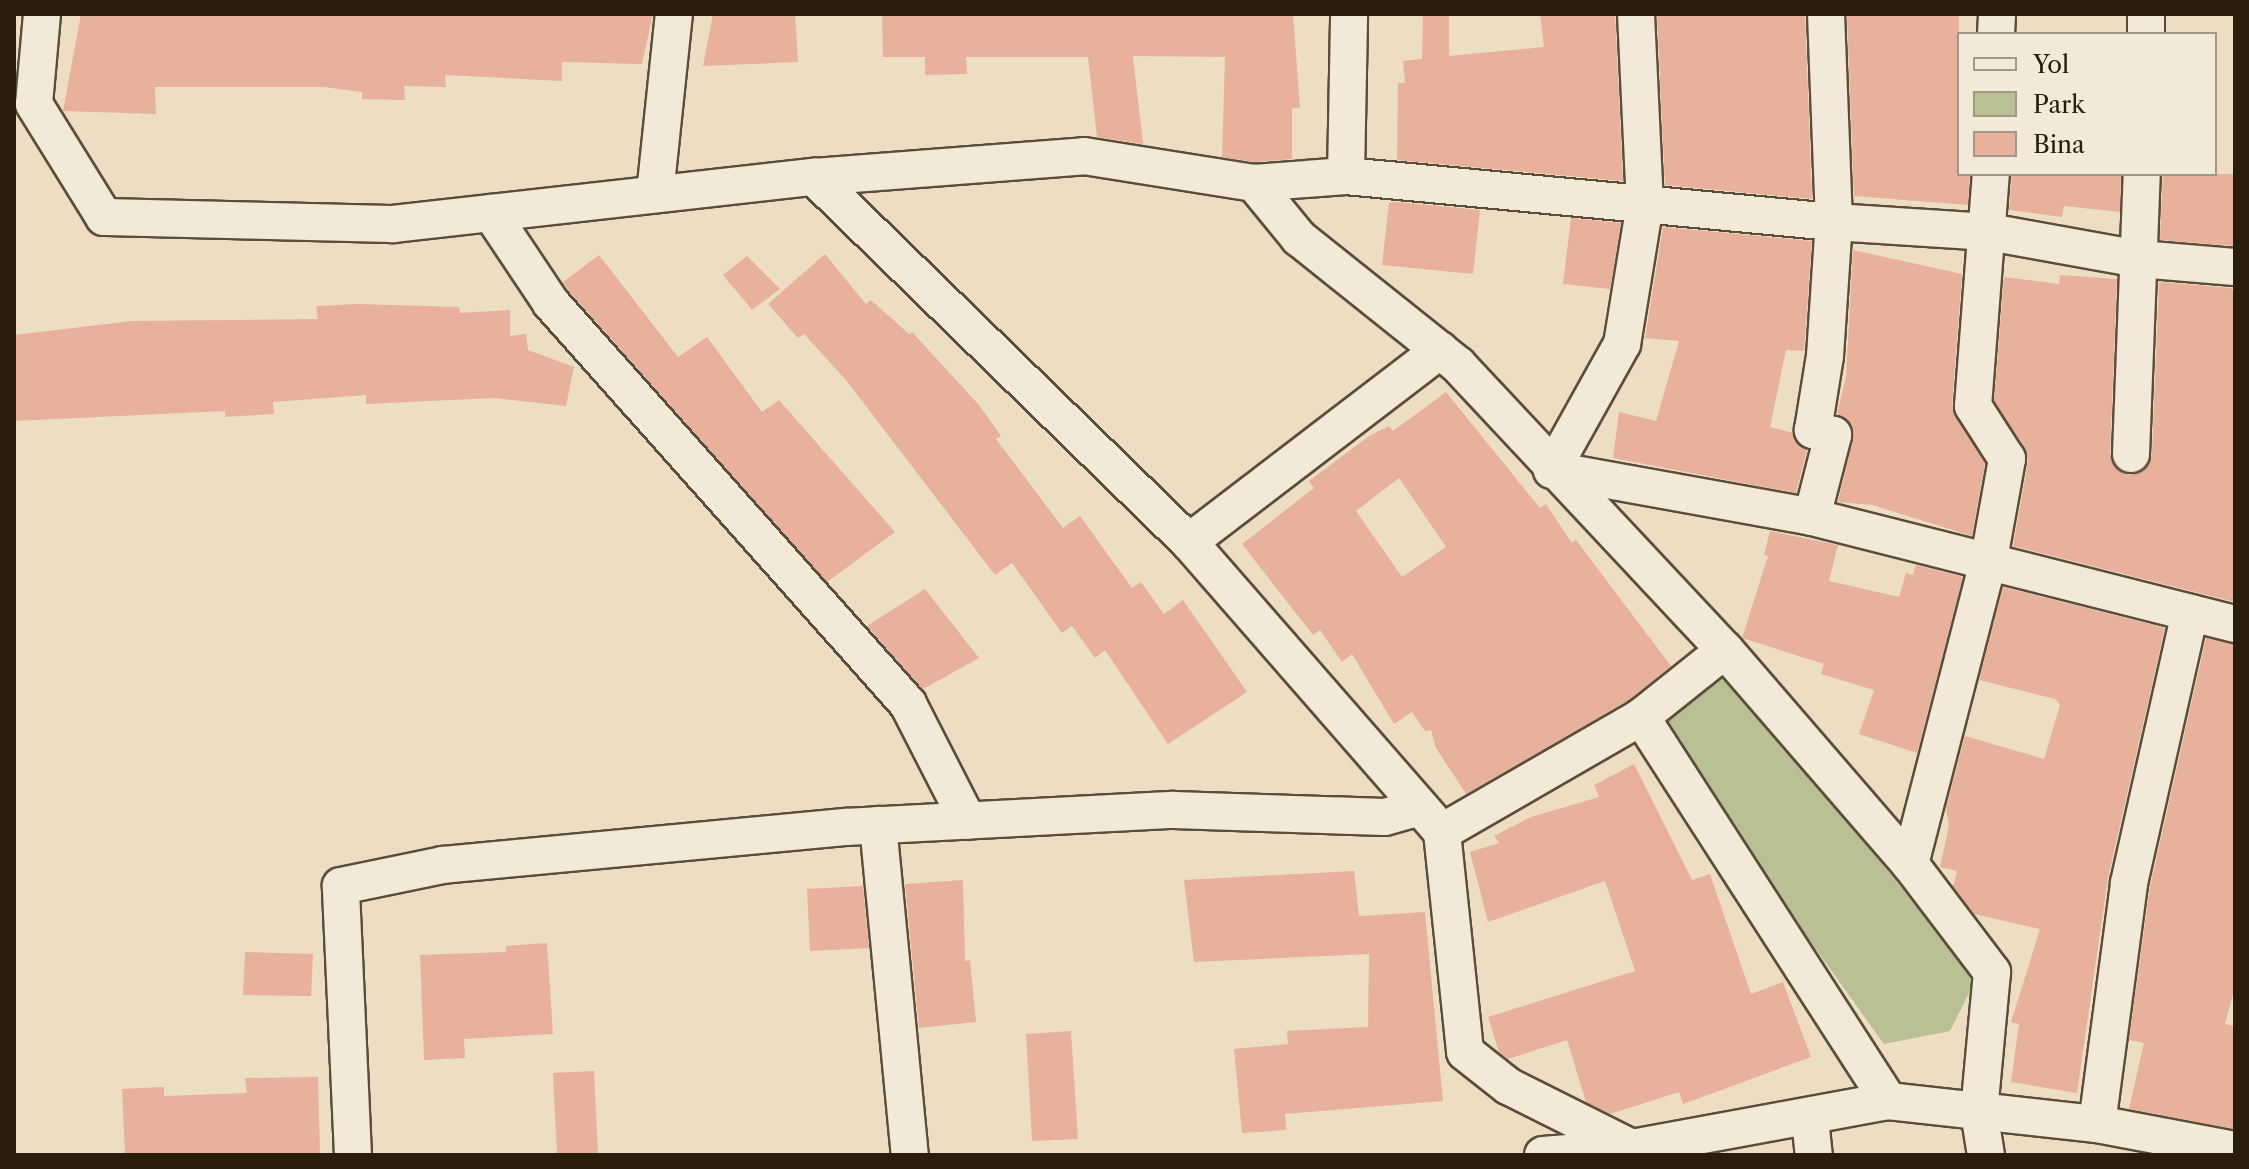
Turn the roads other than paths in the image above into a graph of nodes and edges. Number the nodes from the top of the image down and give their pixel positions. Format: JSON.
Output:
{"nodes":[{"id":1,"x":42,"y":14,"type":"edge"},
{"id":2,"x":674,"y":14,"type":"edge"},
{"id":3,"x":1349,"y":14,"type":"edge"},
{"id":4,"x":1636,"y":14,"type":"edge"},
{"id":5,"x":1826,"y":14,"type":"edge"},
{"id":6,"x":1346,"y":176,"type":"junction"},
{"id":7,"x":1991,"y":176,"type":"edge"},
{"id":8,"x":2142,"y":176,"type":"edge"},
{"id":9,"x":814,"y":177,"type":"junction"},
{"id":10,"x":1254,"y":183,"type":"junction"},
{"id":11,"x":655,"y":194,"type":"junction"},
{"id":12,"x":1645,"y":204,"type":"junction"},
{"id":13,"x":491,"y":213,"type":"junction"},
{"id":14,"x":1834,"y":222,"type":"junction"},
{"id":15,"x":1989,"y":232,"type":"junction"},
{"id":16,"x":2139,"y":259,"type":"junction"},
{"id":17,"x":2235,"y":267,"type":"edge"},
{"id":18,"x":1440,"y":350,"type":"junction"},
{"id":19,"x":2131,"y":454,"type":"dead end"},
{"id":20,"x":1552,"y":470,"type":"junction"},
{"id":21,"x":1812,"y":517,"type":"junction"},
{"id":22,"x":1189,"y":542,"type":"junction"},
{"id":23,"x":1989,"y":559,"type":"junction"},
{"id":24,"x":2190,"y":613,"type":"junction"},
{"id":25,"x":2235,"y":624,"type":"edge"},
{"id":26,"x":1725,"y":650,"type":"junction"},
{"id":27,"x":1641,"y":717,"type":"junction"},
{"id":28,"x":1431,"y":820,"type":"junction"},
{"id":29,"x":968,"y":821,"type":"junction"},
{"id":30,"x":878,"y":825,"type":"junction"},
{"id":31,"x":1910,"y":864,"type":"junction"},
{"id":32,"x":1888,"y":1101,"type":"junction"},
{"id":33,"x":1979,"y":1112,"type":"junction"},
{"id":34,"x":1810,"y":1119,"type":"junction"},
{"id":35,"x":2097,"y":1124,"type":"junction"},
{"id":36,"x":1632,"y":1148,"type":"junction"},
{"id":37,"x":2235,"y":1150,"type":"edge"},
{"id":38,"x":353,"y":1155,"type":"edge"},
{"id":39,"x":910,"y":1155,"type":"edge"},
{"id":40,"x":1543,"y":1155,"type":"edge"},
{"id":41,"x":1814,"y":1155,"type":"edge"},
{"id":42,"x":1986,"y":1155,"type":"edge"}],
"edges":[{"from":1,"to":13,"type":"street"},
{"from":2,"to":11,"type":"street"},
{"from":3,"to":6,"type":"street"},
{"from":4,"to":12,"type":"street"},
{"from":5,"to":14,"type":"street"},
{"from":6,"to":10,"type":"street"},
{"from":6,"to":12,"type":"street"},
{"from":7,"to":15,"type":"street"},
{"from":8,"to":16,"type":"street"},
{"from":9,"to":10,"type":"street"},
{"from":9,"to":11,"type":"street"},
{"from":9,"to":22,"type":"street"},
{"from":10,"to":18,"type":"street"},
{"from":11,"to":13,"type":"street"},
{"from":12,"to":14,"type":"street"},
{"from":12,"to":20,"type":"street"},
{"from":13,"to":29,"type":"street"},
{"from":14,"to":15,"type":"street"},
{"from":14,"to":21,"type":"street"},
{"from":15,"to":16,"type":"street"},
{"from":15,"to":23,"type":"street"},
{"from":16,"to":17,"type":"street"},
{"from":16,"to":19,"type":"street"},
{"from":18,"to":20,"type":"street"},
{"from":18,"to":22,"type":"street"},
{"from":20,"to":21,"type":"street"},
{"from":20,"to":26,"type":"street"},
{"from":21,"to":23,"type":"street"},
{"from":22,"to":28,"type":"street"},
{"from":23,"to":24,"type":"street"},
{"from":23,"to":31,"type":"street"},
{"from":24,"to":25,"type":"street"},
{"from":24,"to":35,"type":"street"},
{"from":26,"to":27,"type":"street"},
{"from":26,"to":31,"type":"street"},
{"from":27,"to":28,"type":"street"},
{"from":27,"to":32,"type":"street"},
{"from":28,"to":29,"type":"street"},
{"from":28,"to":36,"type":"street"},
{"from":29,"to":30,"type":"street"},
{"from":30,"to":38,"type":"street"},
{"from":30,"to":39,"type":"street"},
{"from":31,"to":33,"type":"street"},
{"from":32,"to":33,"type":"street"},
{"from":32,"to":34,"type":"street"},
{"from":33,"to":35,"type":"street"},
{"from":33,"to":42,"type":"street"},
{"from":34,"to":36,"type":"street"},
{"from":34,"to":41,"type":"street"},
{"from":35,"to":37,"type":"street"},
{"from":36,"to":40,"type":"street"}]}
